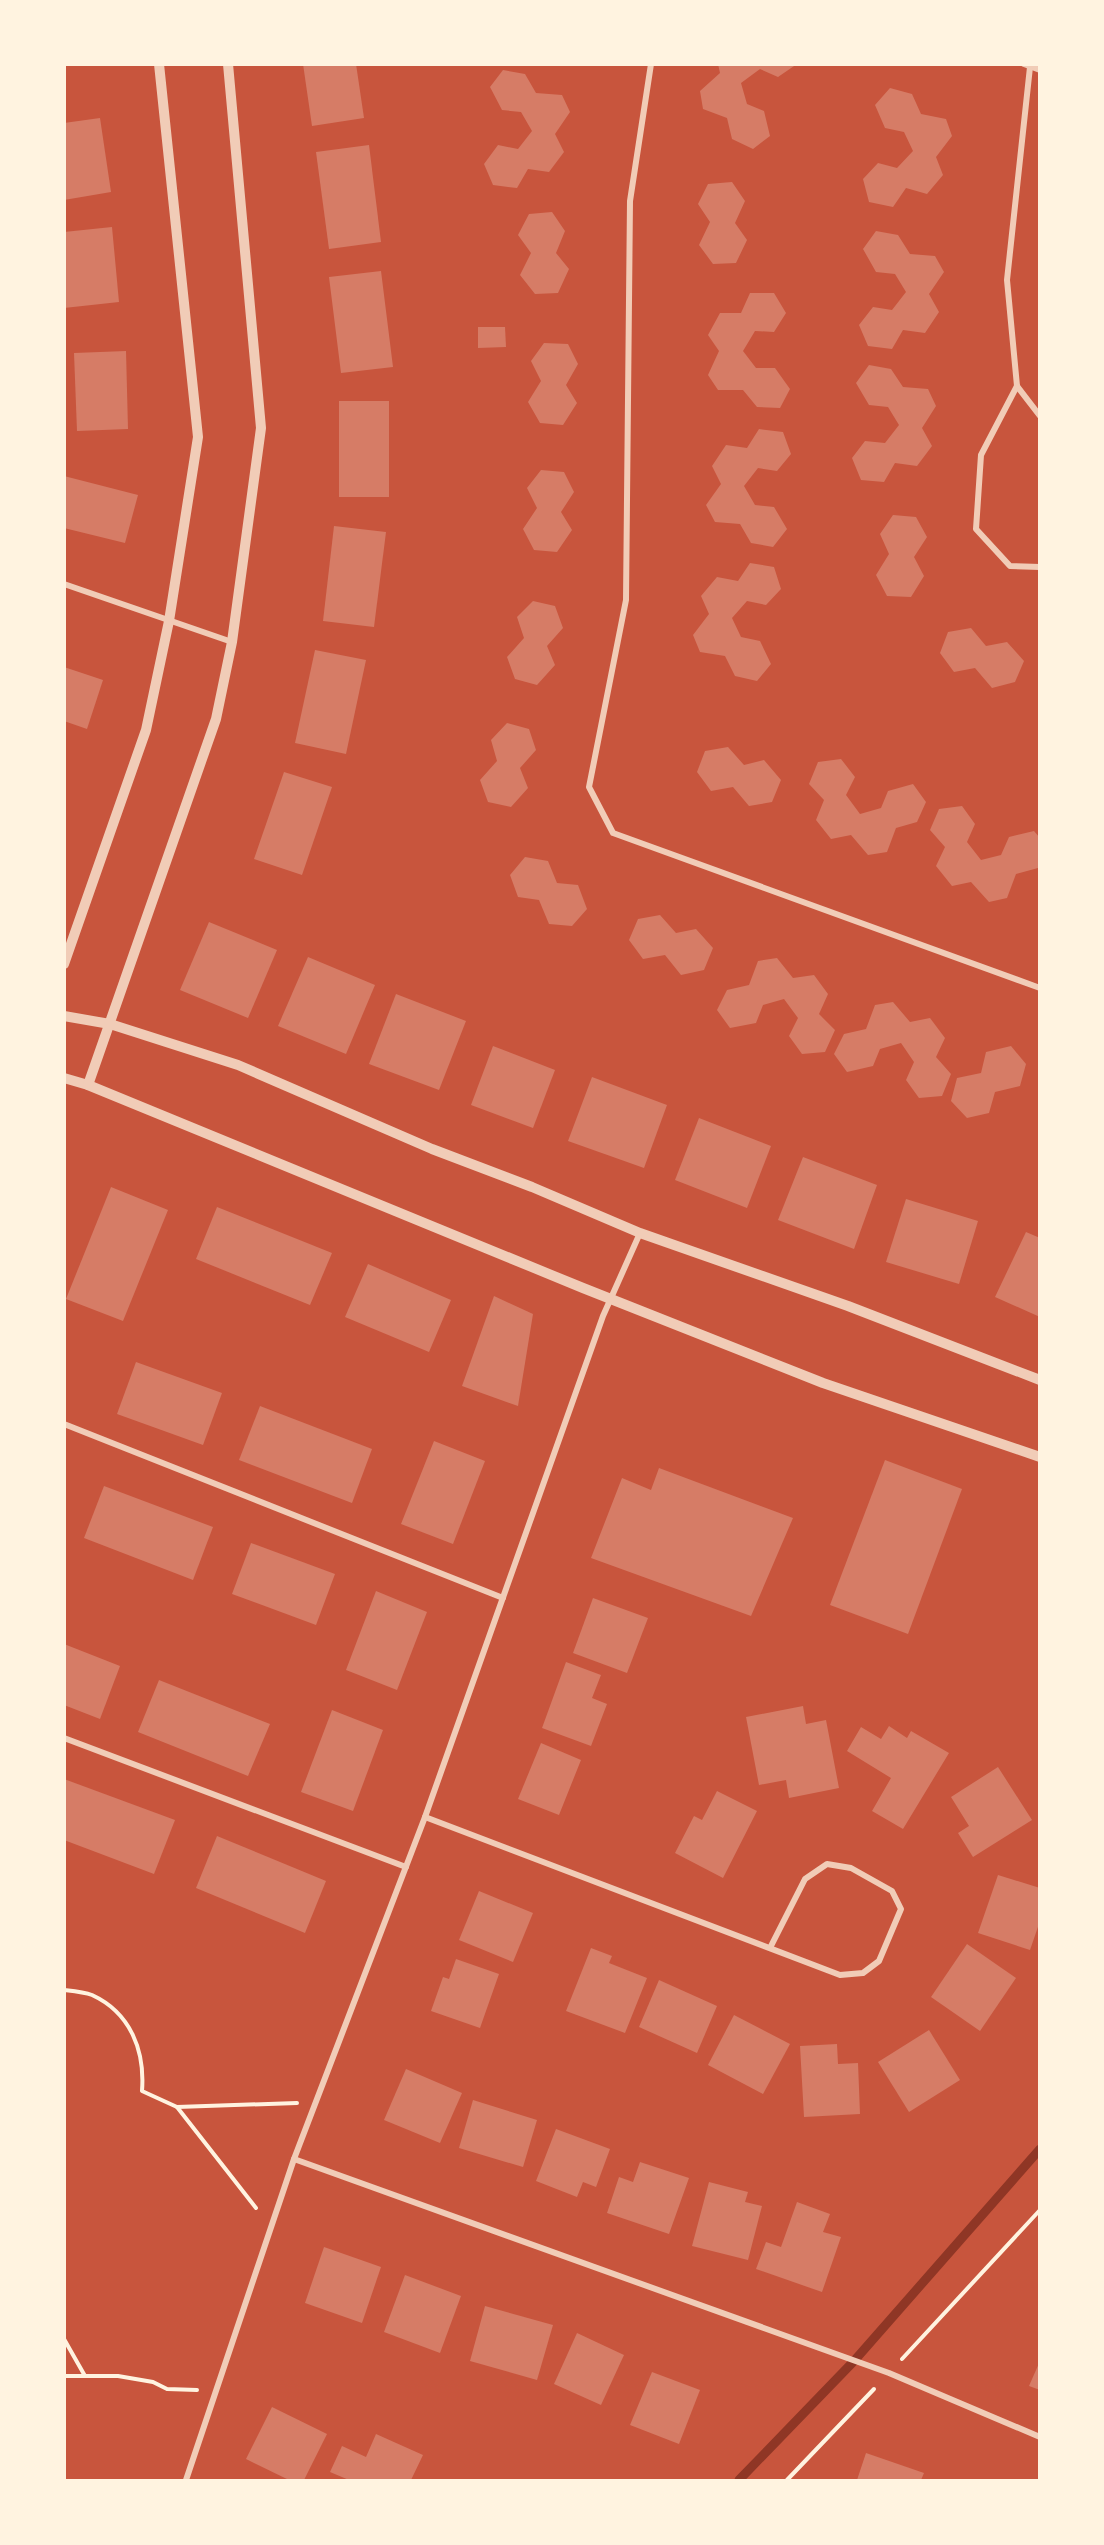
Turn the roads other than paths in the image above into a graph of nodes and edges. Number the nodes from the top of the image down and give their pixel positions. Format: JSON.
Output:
{"nodes":[{"id":1,"x":159,"y":64,"type":"edge"},
{"id":2,"x":228,"y":64,"type":"edge"},
{"id":3,"x":651,"y":64,"type":"edge"},
{"id":4,"x":1027,"y":66,"type":"edge"},
{"id":5,"x":1040,"y":70,"type":"edge"},
{"id":6,"x":1017,"y":386,"type":"junction"},
{"id":7,"x":1040,"y":416,"type":"edge"},
{"id":8,"x":1040,"y":567,"type":"edge"},
{"id":9,"x":64,"y":584,"type":"edge"},
{"id":10,"x":170,"y":621,"type":"junction"},
{"id":11,"x":232,"y":642,"type":"junction"},
{"id":12,"x":64,"y":964,"type":"edge"},
{"id":13,"x":1040,"y":988,"type":"edge"},
{"id":14,"x":64,"y":1016,"type":"edge"},
{"id":15,"x":110,"y":1024,"type":"junction"},
{"id":16,"x":64,"y":1078,"type":"edge"},
{"id":17,"x":88,"y":1085,"type":"junction"},
{"id":18,"x":640,"y":1233,"type":"junction"},
{"id":19,"x":611,"y":1299,"type":"junction"},
{"id":20,"x":1040,"y":1380,"type":"edge"},
{"id":21,"x":64,"y":1424,"type":"edge"},
{"id":22,"x":1040,"y":1457,"type":"edge"},
{"id":23,"x":503,"y":1598,"type":"junction"},
{"id":24,"x":64,"y":1738,"type":"edge"},
{"id":25,"x":425,"y":1816,"type":"junction"},
{"id":26,"x":406,"y":1867,"type":"junction"},
{"id":27,"x":771,"y":1948,"type":"junction"},
{"id":28,"x":294,"y":2159,"type":"junction"},
{"id":29,"x":1040,"y":2437,"type":"edge"},
{"id":30,"x":186,"y":2481,"type":"edge"}],
"edges":[{"from":1,"to":10,"type":"street"},
{"from":2,"to":11,"type":"street"},
{"from":3,"to":13,"type":"street"},
{"from":4,"to":5,"type":"street"},
{"from":4,"to":6,"type":"street"},
{"from":6,"to":7,"type":"street"},
{"from":6,"to":8,"type":"street"},
{"from":9,"to":10,"type":"street"},
{"from":10,"to":11,"type":"street"},
{"from":10,"to":12,"type":"street"},
{"from":11,"to":15,"type":"street"},
{"from":14,"to":15,"type":"street"},
{"from":15,"to":17,"type":"street"},
{"from":15,"to":18,"type":"street"},
{"from":16,"to":17,"type":"street"},
{"from":17,"to":19,"type":"street"},
{"from":18,"to":19,"type":"street"},
{"from":18,"to":20,"type":"street"},
{"from":19,"to":22,"type":"street"},
{"from":19,"to":23,"type":"street"},
{"from":21,"to":23,"type":"street"},
{"from":23,"to":25,"type":"street"},
{"from":24,"to":26,"type":"street"},
{"from":25,"to":26,"type":"street"},
{"from":25,"to":27,"type":"street"},
{"from":26,"to":28,"type":"street"},
{"from":27,"to":27,"type":"street"},
{"from":28,"to":29,"type":"street"},
{"from":28,"to":30,"type":"street"}]}
